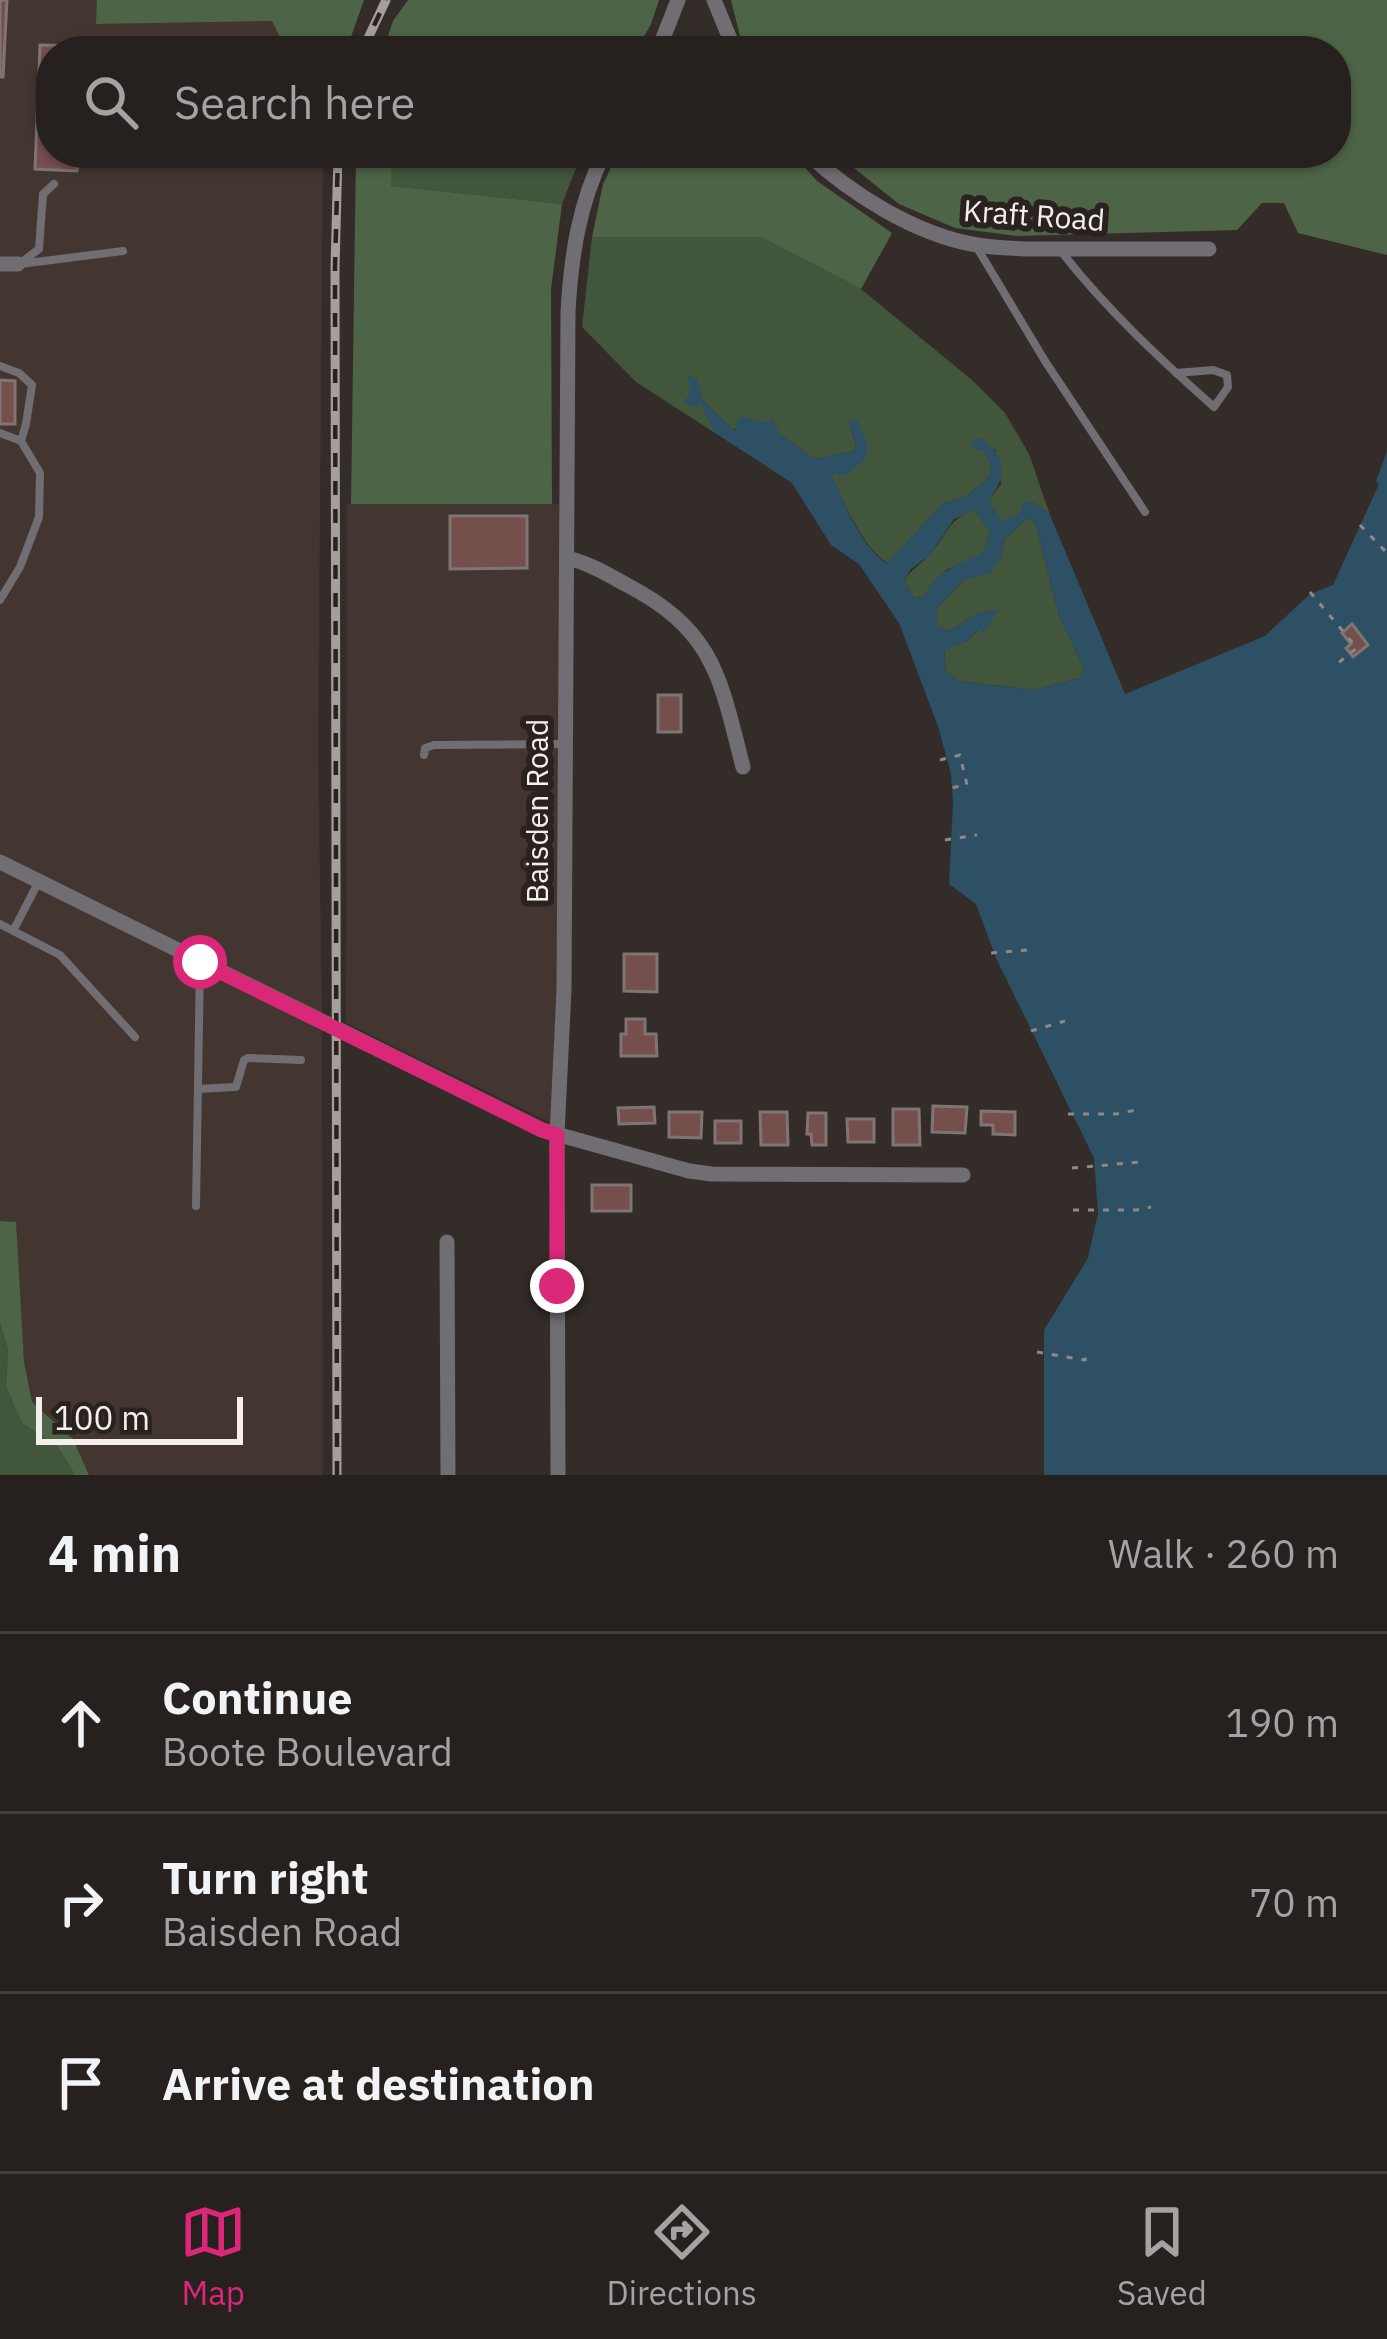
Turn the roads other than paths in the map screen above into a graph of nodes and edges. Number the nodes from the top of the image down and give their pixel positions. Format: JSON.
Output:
{"nodes":[{"id":1,"x":678,"y":0,"type":"edge"},
{"id":2,"x":714,"y":0,"type":"edge"},
{"id":3,"x":664,"y":36,"type":"edge"},
{"id":4,"x":727,"y":36,"type":"edge"},
{"id":5,"x":597,"y":168,"type":"edge"},
{"id":6,"x":824,"y":168,"type":"edge"},
{"id":7,"x":54,"y":184,"type":"dead end"},
{"id":8,"x":975,"y":245,"type":"junction"},
{"id":9,"x":1059,"y":249,"type":"junction"},
{"id":10,"x":1210,"y":249,"type":"dead end"},
{"id":11,"x":123,"y":251,"type":"dead end"},
{"id":12,"x":0,"y":264,"type":"edge"},
{"id":13,"x":18,"y":265,"type":"junction"},
{"id":14,"x":0,"y":366,"type":"edge"},
{"id":15,"x":1176,"y":373,"type":"junction"},
{"id":16,"x":0,"y":433,"type":"edge"},
{"id":17,"x":21,"y":441,"type":"junction"},
{"id":18,"x":1145,"y":512,"type":"dead end"},
{"id":19,"x":567,"y":558,"type":"junction"},
{"id":20,"x":0,"y":600,"type":"edge"},
{"id":21,"x":566,"y":744,"type":"junction"},
{"id":22,"x":424,"y":755,"type":"dead end"},
{"id":23,"x":742,"y":767,"type":"dead end"},
{"id":24,"x":0,"y":862,"type":"edge"},
{"id":25,"x":39,"y":881,"type":"junction"},
{"id":26,"x":0,"y":924,"type":"edge"},
{"id":27,"x":14,"y":931,"type":"junction"},
{"id":28,"x":200,"y":962,"type":"junction"},
{"id":29,"x":135,"y":1037,"type":"dead end"},
{"id":30,"x":301,"y":1060,"type":"dead end"},
{"id":31,"x":198,"y":1089,"type":"junction"},
{"id":32,"x":557,"y":1135,"type":"junction"},
{"id":33,"x":963,"y":1175,"type":"dead end"},
{"id":34,"x":196,"y":1206,"type":"dead end"},
{"id":35,"x":447,"y":1242,"type":"dead end"},
{"id":36,"x":448,"y":1475,"type":"edge"},
{"id":37,"x":557,"y":1475,"type":"edge"}],
"edges":[{"from":1,"to":3,"type":"street"},
{"from":2,"to":4,"type":"street"},
{"from":5,"to":19,"type":"street","name":"Baisden Road"},
{"from":6,"to":8,"type":"street","name":"Kraft Road"},
{"from":7,"to":13,"type":"lane"},
{"from":8,"to":9,"type":"street","name":"Kraft Road"},
{"from":8,"to":18,"type":"lane"},
{"from":9,"to":10,"type":"street","name":"Kraft Road"},
{"from":9,"to":15,"type":"lane"},
{"from":11,"to":13,"type":"lane"},
{"from":12,"to":13,"type":"street"},
{"from":14,"to":17,"type":"lane"},
{"from":15,"to":15,"type":"lane"},
{"from":16,"to":17,"type":"lane"},
{"from":17,"to":20,"type":"lane"},
{"from":19,"to":21,"type":"street","name":"Baisden Road"},
{"from":19,"to":23,"type":"street"},
{"from":21,"to":22,"type":"lane"},
{"from":21,"to":32,"type":"street","name":"Baisden Road"},
{"from":24,"to":25,"type":"street"},
{"from":25,"to":27,"type":"lane"},
{"from":25,"to":28,"type":"street"},
{"from":26,"to":27,"type":"lane"},
{"from":27,"to":29,"type":"lane"},
{"from":28,"to":31,"type":"lane"},
{"from":28,"to":32,"type":"street"},
{"from":30,"to":31,"type":"lane"},
{"from":31,"to":34,"type":"lane"},
{"from":32,"to":33,"type":"street"},
{"from":32,"to":37,"type":"street","name":"Baisden Road"},
{"from":35,"to":36,"type":"street"}]}
